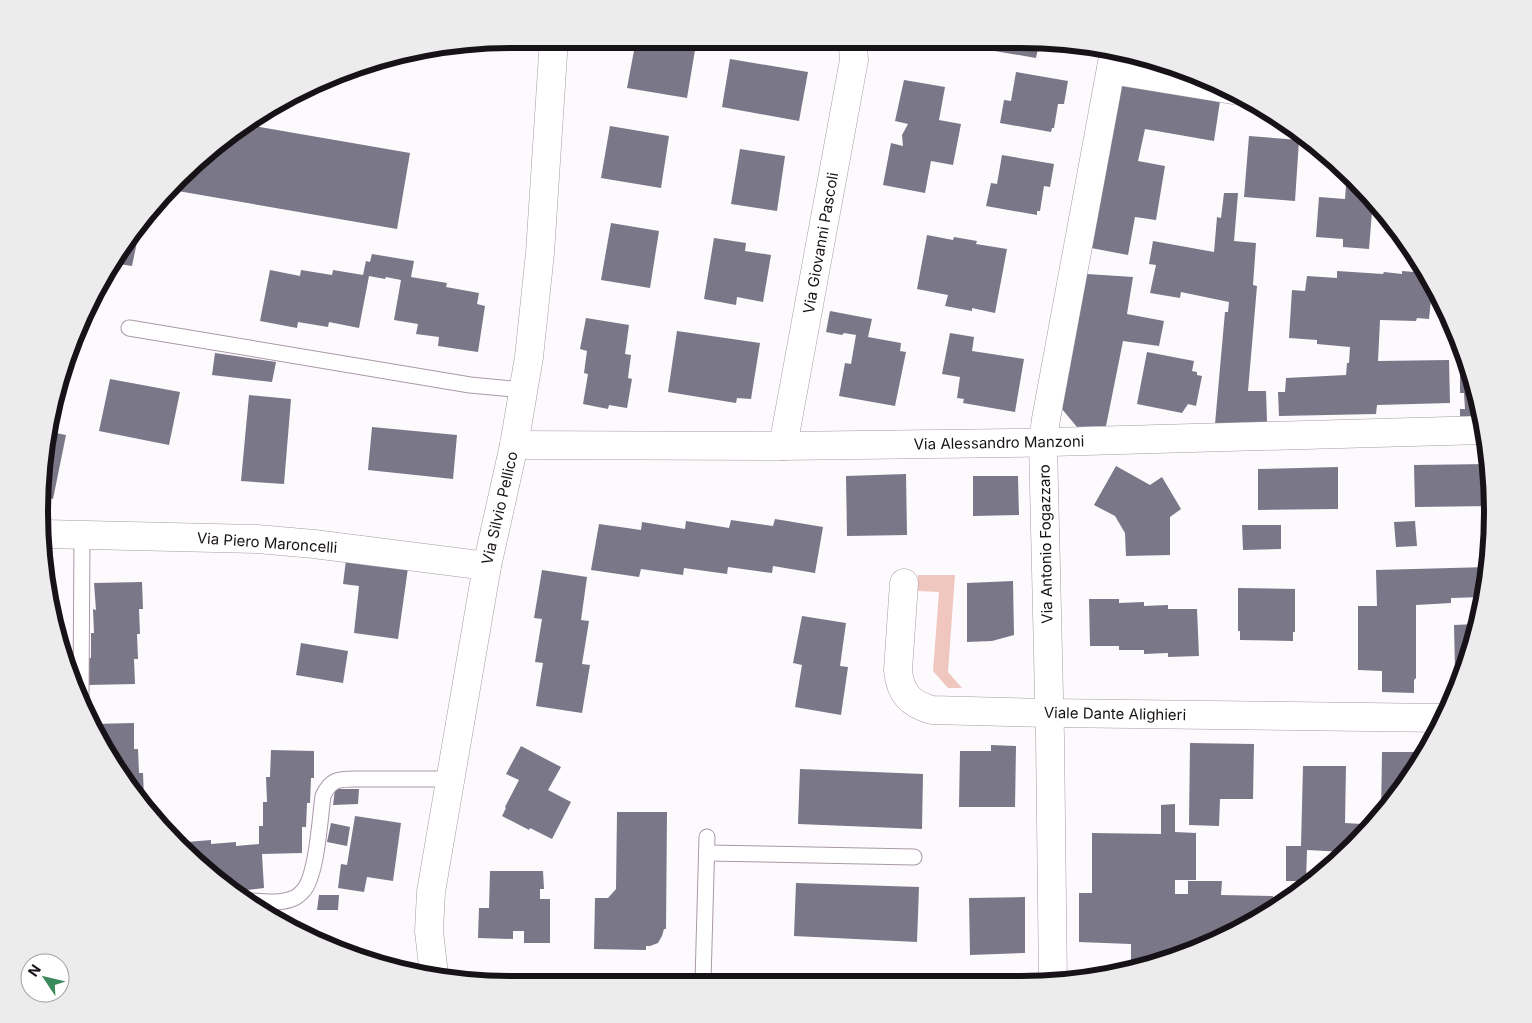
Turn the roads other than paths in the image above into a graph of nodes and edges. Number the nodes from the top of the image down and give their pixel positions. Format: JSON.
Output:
{"nodes":[{"id":1,"x":553,"y":48,"type":"edge"},
{"id":2,"x":853,"y":48,"type":"edge"},
{"id":3,"x":1113,"y":61,"type":"edge"},
{"id":4,"x":1188,"y":79,"type":"edge"},
{"id":5,"x":129,"y":328,"type":"dead end"},
{"id":6,"x":523,"y":390,"type":"junction"},
{"id":7,"x":1478,"y":430,"type":"edge"},
{"id":8,"x":1044,"y":443,"type":"junction"},
{"id":9,"x":514,"y":445,"type":"junction"},
{"id":10,"x":783,"y":446,"type":"junction"},
{"id":11,"x":48,"y":534,"type":"edge"},
{"id":12,"x":82,"y":535,"type":"junction"},
{"id":13,"x":487,"y":566,"type":"junction"},
{"id":14,"x":904,"y":583,"type":"dead end"},
{"id":15,"x":81,"y":684,"type":"edge"},
{"id":16,"x":1049,"y":714,"type":"junction"},
{"id":17,"x":1436,"y":718,"type":"edge"},
{"id":18,"x":450,"y":780,"type":"junction"},
{"id":19,"x":707,"y":837,"type":"dead end"},
{"id":20,"x":707,"y":853,"type":"junction"},
{"id":21,"x":914,"y":857,"type":"dead end"},
{"id":22,"x":261,"y":901,"type":"edge"},
{"id":23,"x":433,"y":969,"type":"edge"},
{"id":24,"x":1053,"y":975,"type":"edge"},
{"id":25,"x":703,"y":976,"type":"edge"}],
"edges":[{"from":1,"to":6,"type":"street","name":"Via Silvio Pellico"},
{"from":2,"to":10,"type":"street","name":"Via Giovanni Pascoli"},
{"from":3,"to":4,"type":"street"},
{"from":3,"to":8,"type":"street","name":"Via Antonio Fogazzaro"},
{"from":5,"to":6,"type":"lane"},
{"from":6,"to":9,"type":"street","name":"Via Silvio Pellico"},
{"from":7,"to":8,"type":"street","name":"Via Alessandro Manzoni"},
{"from":8,"to":10,"type":"street","name":"Via Alessandro Manzoni"},
{"from":8,"to":16,"type":"street","name":"Via Antonio Fogazzaro"},
{"from":9,"to":10,"type":"street","name":"Via Alessandro Manzoni"},
{"from":9,"to":13,"type":"street","name":"Via Silvio Pellico"},
{"from":11,"to":12,"type":"street","name":"Via Piero Maroncelli"},
{"from":12,"to":13,"type":"street","name":"Via Piero Maroncelli"},
{"from":12,"to":15,"type":"lane"},
{"from":13,"to":18,"type":"street","name":"Via Silvio Pellico"},
{"from":14,"to":16,"type":"street","name":"Viale Dante Alighieri"},
{"from":16,"to":17,"type":"street","name":"Viale Dante Alighieri"},
{"from":16,"to":24,"type":"street","name":"Via Antonio Fogazzaro"},
{"from":18,"to":22,"type":"lane"},
{"from":18,"to":23,"type":"street","name":"Via Silvio Pellico"},
{"from":19,"to":20,"type":"lane"},
{"from":20,"to":21,"type":"lane"},
{"from":20,"to":25,"type":"lane"}]}
